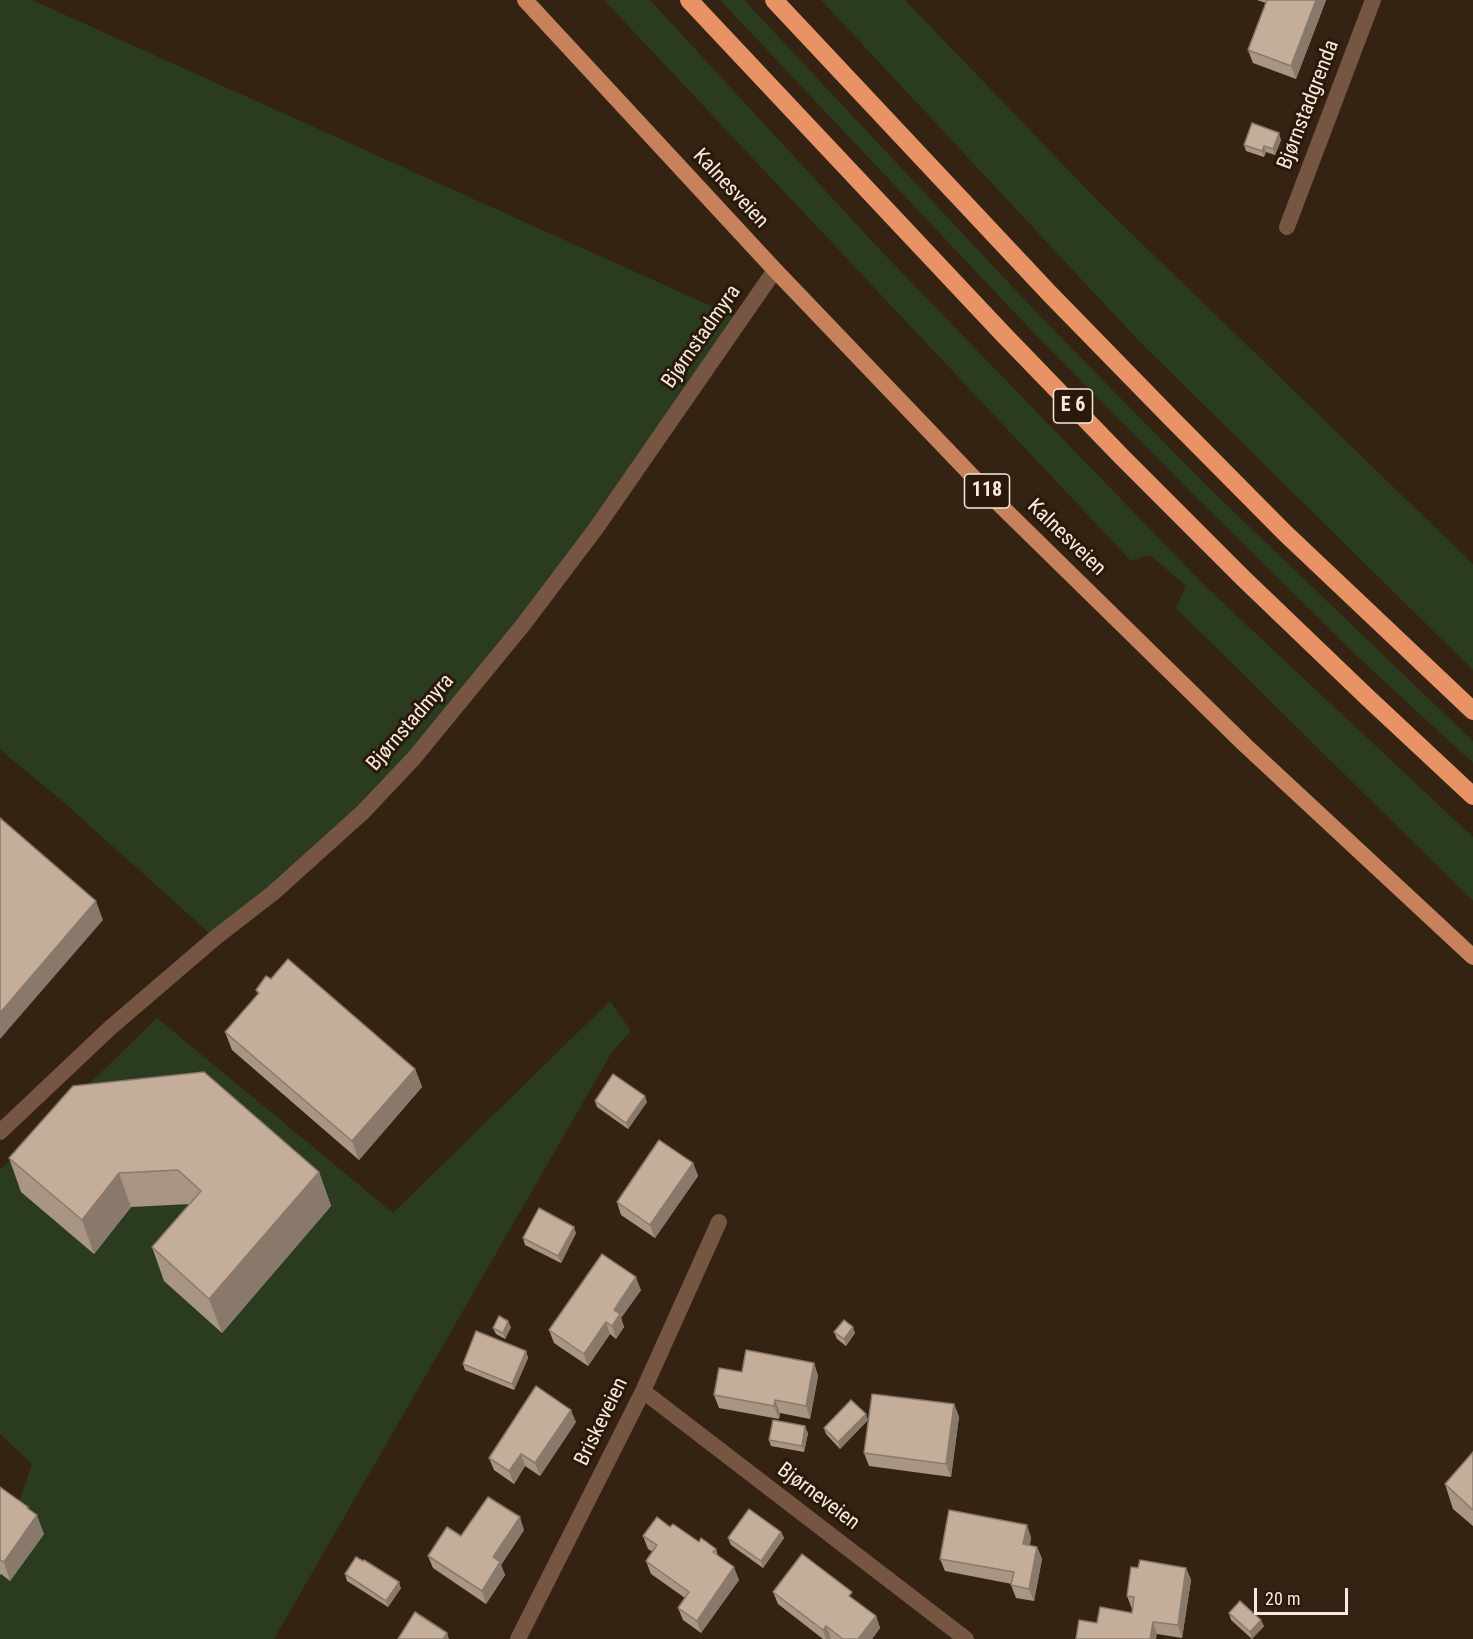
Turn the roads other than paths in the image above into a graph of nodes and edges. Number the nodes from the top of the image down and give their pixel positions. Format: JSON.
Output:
{"nodes":[{"id":1,"x":525,"y":0,"type":"edge"},
{"id":2,"x":689,"y":0,"type":"edge"},
{"id":3,"x":774,"y":0,"type":"edge"},
{"id":4,"x":1373,"y":0,"type":"edge"},
{"id":5,"x":1287,"y":227,"type":"dead end"},
{"id":6,"x":775,"y":270,"type":"junction"},
{"id":7,"x":1473,"y":711,"type":"edge"},
{"id":8,"x":1473,"y":796,"type":"edge"},
{"id":9,"x":1473,"y":957,"type":"edge"},
{"id":10,"x":0,"y":1132,"type":"edge"},
{"id":11,"x":719,"y":1222,"type":"dead end"},
{"id":12,"x":643,"y":1391,"type":"junction"},
{"id":13,"x":518,"y":1639,"type":"edge"},
{"id":14,"x":966,"y":1639,"type":"edge"}],
"edges":[{"from":1,"to":6,"type":"main road","name":"Kalnesveien","number":"118"},
{"from":2,"to":8,"type":"highway","number":"E 6"},
{"from":3,"to":7,"type":"highway"},
{"from":4,"to":5,"type":"street","name":"Bjørnstadgrenda"},
{"from":6,"to":9,"type":"main road","name":"Kalnesveien","number":"118"},
{"from":6,"to":10,"type":"street","name":"Bjørnstadmyra"},
{"from":11,"to":12,"type":"street","name":"Briskeveien"},
{"from":12,"to":13,"type":"street","name":"Briskeveien"},
{"from":12,"to":14,"type":"street","name":"Bjørneveien"}]}
